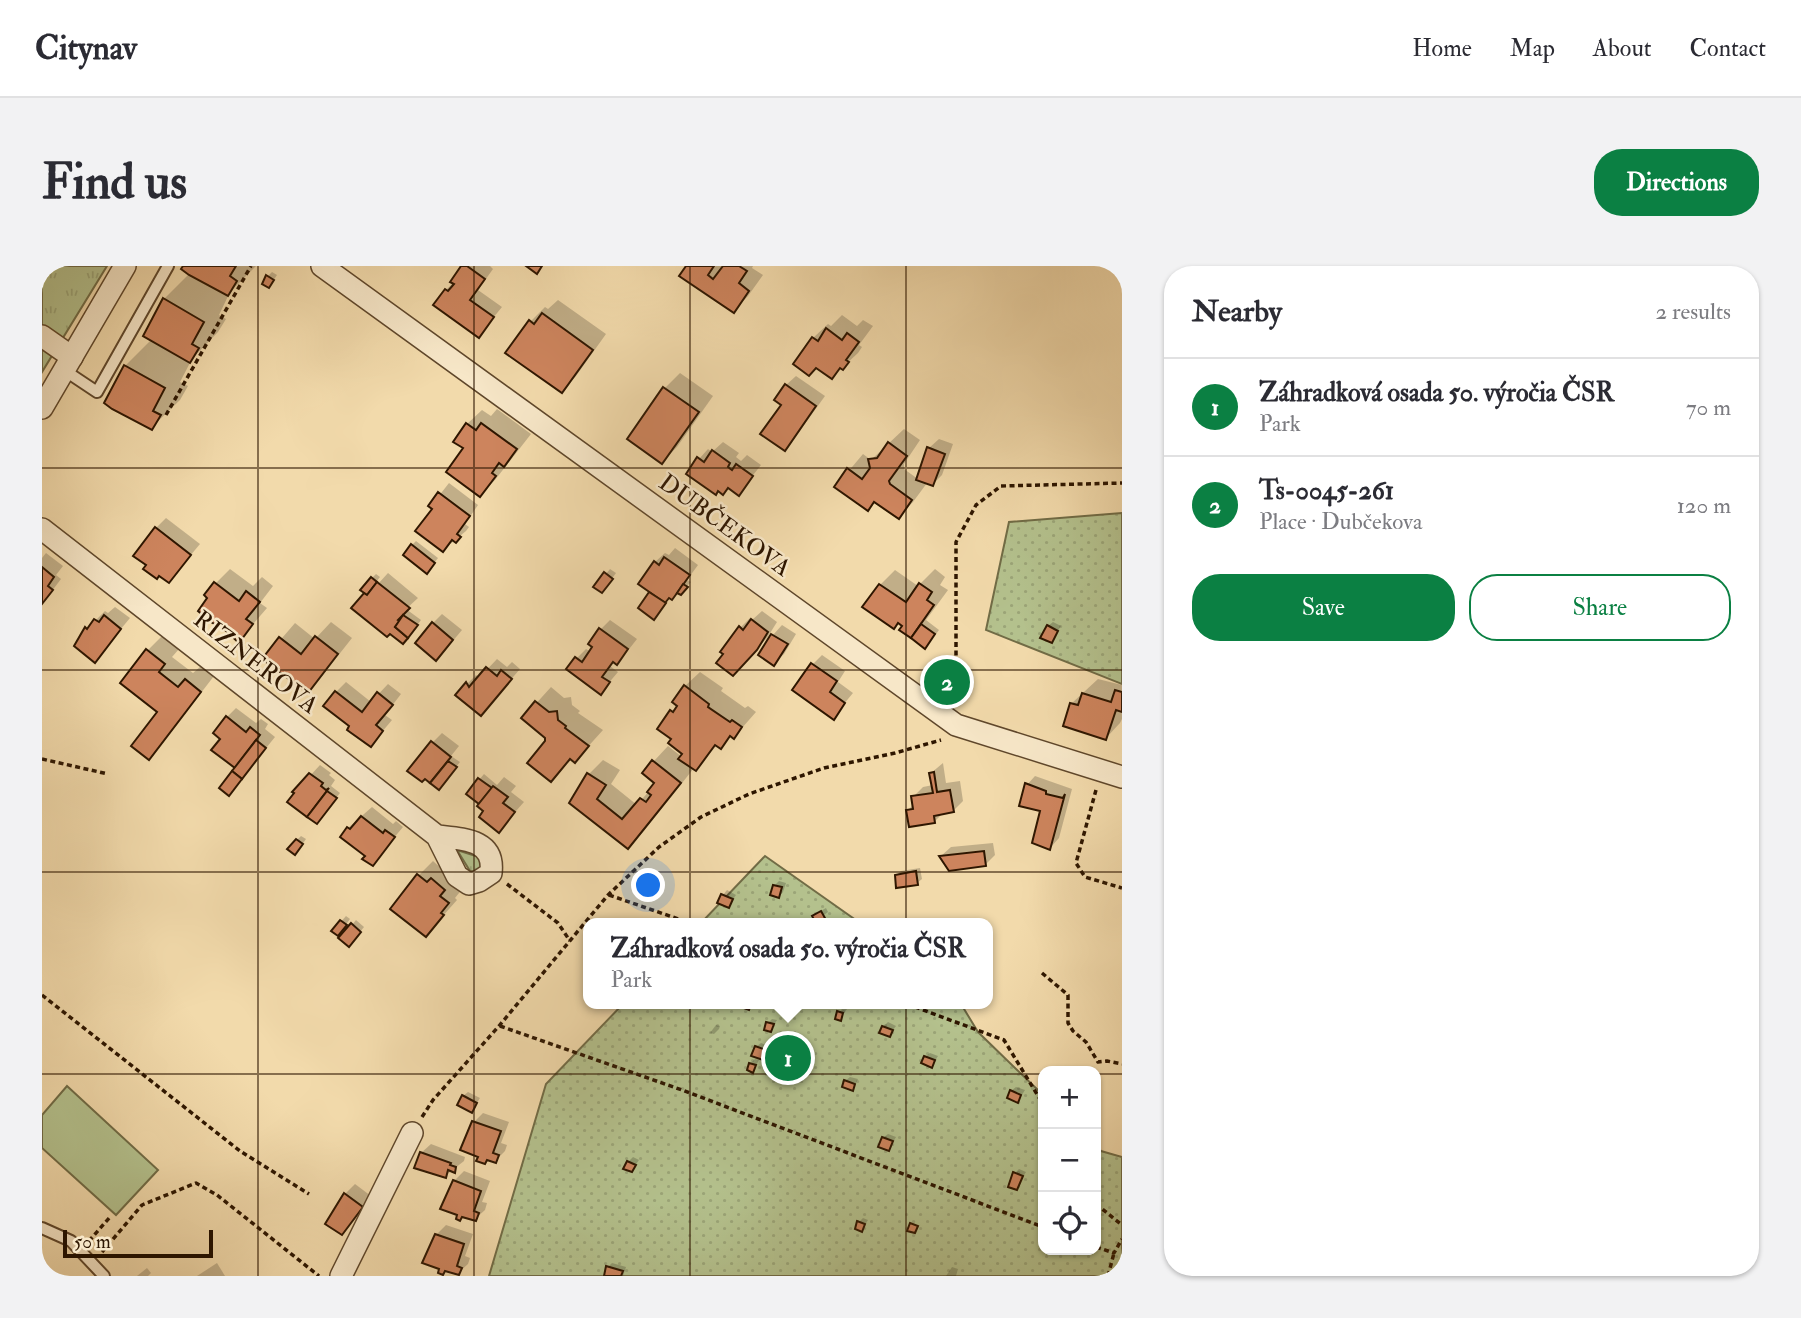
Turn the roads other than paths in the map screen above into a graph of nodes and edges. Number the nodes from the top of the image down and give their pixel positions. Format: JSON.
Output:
{"nodes":[{"id":1,"x":125,"y":266,"type":"edge"},
{"id":2,"x":168,"y":266,"type":"edge"},
{"id":3,"x":323,"y":266,"type":"edge"},
{"id":4,"x":42,"y":336,"type":"edge"},
{"id":5,"x":68,"y":364,"type":"junction"},
{"id":6,"x":42,"y":408,"type":"edge"},
{"id":7,"x":42,"y":529,"type":"edge"},
{"id":8,"x":1122,"y":777,"type":"edge"},
{"id":9,"x":437,"y":836,"type":"junction"},
{"id":10,"x":412,"y":1133,"type":"road end"},
{"id":11,"x":42,"y":1228,"type":"edge"},
{"id":12,"x":104,"y":1276,"type":"edge"},
{"id":13,"x":341,"y":1276,"type":"edge"}],
"edges":[{"from":1,"to":5,"type":"street"},
{"from":2,"to":5,"type":"lane"},
{"from":3,"to":8,"type":"street","name":"DUBČEKOVA"},
{"from":4,"to":5,"type":"street"},
{"from":5,"to":6,"type":"street"},
{"from":7,"to":9,"type":"street","name":"RIZNEROVA"},
{"from":9,"to":9,"type":"street","name":"RIZNEROVA"},
{"from":10,"to":13,"type":"street"},
{"from":11,"to":12,"type":"lane"}]}
